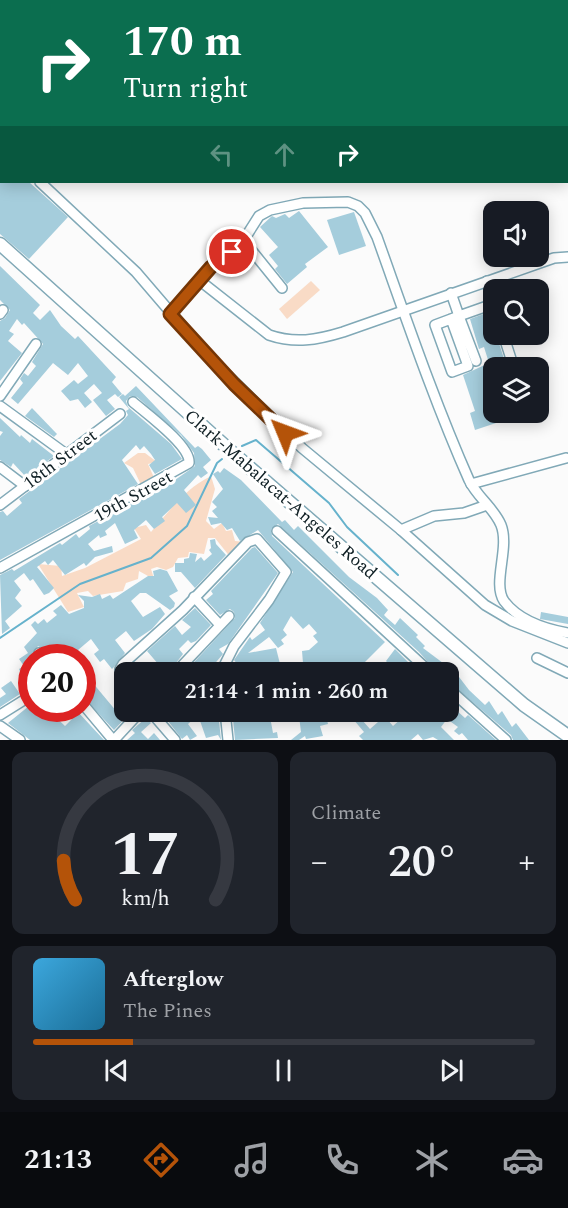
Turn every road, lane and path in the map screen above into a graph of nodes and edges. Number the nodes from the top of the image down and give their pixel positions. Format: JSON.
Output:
{"nodes":[{"id":1,"x":41,"y":183,"type":"edge"},
{"id":2,"x":244,"y":241,"type":"junction"},
{"id":3,"x":0,"y":244,"type":"edge"},
{"id":4,"x":568,"y":249,"type":"edge"},
{"id":5,"x":568,"y":257,"type":"edge"},
{"id":6,"x":554,"y":258,"type":"junction"},
{"id":7,"x":493,"y":279,"type":"edge"},
{"id":8,"x":199,"y":280,"type":"junction"},
{"id":9,"x":483,"y":282,"type":"edge"},
{"id":10,"x":282,"y":288,"type":"dead end"},
{"id":11,"x":451,"y":293,"type":"junction"},
{"id":12,"x":483,"y":308,"type":"edge"},
{"id":13,"x":403,"y":309,"type":"junction"},
{"id":14,"x":170,"y":314,"type":"junction"},
{"id":15,"x":455,"y":317,"type":"junction"},
{"id":16,"x":456,"y":333,"type":"junction"},
{"id":17,"x":440,"y":339,"type":"junction"},
{"id":18,"x":36,"y":344,"type":"dead end"},
{"id":19,"x":462,"y":350,"type":"junction"},
{"id":20,"x":446,"y":355,"type":"junction"},
{"id":21,"x":476,"y":361,"type":"dead end"},
{"id":22,"x":0,"y":396,"type":"edge"},
{"id":23,"x":133,"y":402,"type":"dead end"},
{"id":24,"x":0,"y":406,"type":"edge"},
{"id":25,"x":120,"y":414,"type":"dead end"},
{"id":26,"x":66,"y":454,"type":"junction"},
{"id":27,"x":566,"y":458,"type":"dead end"},
{"id":28,"x":0,"y":467,"type":"edge"},
{"id":29,"x":471,"y":483,"type":"junction"},
{"id":30,"x":25,"y":486,"type":"junction"},
{"id":31,"x":487,"y":504,"type":"junction"},
{"id":32,"x":0,"y":505,"type":"edge"},
{"id":33,"x":401,"y":530,"type":"junction"},
{"id":34,"x":277,"y":531,"type":"dead end"},
{"id":35,"x":0,"y":568,"type":"edge"},
{"id":36,"x":194,"y":597,"type":"junction"},
{"id":37,"x":503,"y":598,"type":"junction"},
{"id":38,"x":494,"y":610,"type":"junction"},
{"id":39,"x":229,"y":616,"type":"dead end"},
{"id":40,"x":219,"y":624,"type":"junction"},
{"id":41,"x":568,"y":633,"type":"edge"},
{"id":42,"x":568,"y":643,"type":"edge"},
{"id":43,"x":537,"y":658,"type":"dead end"},
{"id":44,"x":125,"y":662,"type":"edge"},
{"id":45,"x":185,"y":662,"type":"edge"},
{"id":46,"x":226,"y":662,"type":"edge"},
{"id":47,"x":419,"y":662,"type":"edge"},
{"id":48,"x":567,"y":671,"type":"edge"},
{"id":49,"x":459,"y":698,"type":"edge"},
{"id":50,"x":18,"y":703,"type":"edge"},
{"id":51,"x":0,"y":715,"type":"edge"},
{"id":52,"x":96,"y":719,"type":"edge"},
{"id":53,"x":131,"y":722,"type":"edge"},
{"id":54,"x":159,"y":722,"type":"edge"},
{"id":55,"x":226,"y":722,"type":"edge"},
{"id":56,"x":0,"y":726,"type":"edge"},
{"id":57,"x":568,"y":736,"type":"edge"},
{"id":58,"x":20,"y":740,"type":"edge"},
{"id":59,"x":114,"y":740,"type":"edge"},
{"id":60,"x":175,"y":740,"type":"edge"},
{"id":61,"x":228,"y":740,"type":"edge"},
{"id":62,"x":506,"y":740,"type":"edge"}],
"edges":[{"from":1,"to":14,"type":"street"},
{"from":2,"to":8,"type":"street"},
{"from":2,"to":10,"type":"street"},
{"from":2,"to":13,"type":"street"},
{"from":3,"to":57,"type":"main road","name":"Clark-Mabalacat-Angeles Road"},
{"from":4,"to":6,"type":"street"},
{"from":5,"to":6,"type":"street"},
{"from":6,"to":7,"type":"street"},
{"from":8,"to":13,"type":"street"},
{"from":8,"to":14,"type":"street"},
{"from":9,"to":11,"type":"street"},
{"from":11,"to":13,"type":"street"},
{"from":11,"to":15,"type":"street"},
{"from":12,"to":15,"type":"street"},
{"from":13,"to":29,"type":"street"},
{"from":14,"to":33,"type":"street"},
{"from":15,"to":16,"type":"street"},
{"from":15,"to":17,"type":"street"},
{"from":15,"to":21,"type":"street"},
{"from":16,"to":17,"type":"street"},
{"from":16,"to":19,"type":"street"},
{"from":17,"to":20,"type":"street"},
{"from":18,"to":22,"type":"street"},
{"from":19,"to":20,"type":"street"},
{"from":19,"to":20,"type":"street"},
{"from":23,"to":35,"type":"street","name":"19th Street"},
{"from":24,"to":26,"type":"street"},
{"from":25,"to":26,"type":"street","name":"18th Street"},
{"from":26,"to":30,"type":"street","name":"18th Street"},
{"from":27,"to":29,"type":"street"},
{"from":28,"to":30,"type":"street"},
{"from":29,"to":31,"type":"street"},
{"from":30,"to":32,"type":"street","name":"18th Street"},
{"from":31,"to":33,"type":"street"},
{"from":31,"to":37,"type":"street"},
{"from":33,"to":38,"type":"street"},
{"from":34,"to":47,"type":"street"},
{"from":36,"to":40,"type":"street"},
{"from":36,"to":44,"type":"street"},
{"from":36,"to":46,"type":"street"},
{"from":37,"to":38,"type":"street"},
{"from":37,"to":41,"type":"street"},
{"from":38,"to":42,"type":"street"},
{"from":39,"to":40,"type":"street"},
{"from":40,"to":45,"type":"street"},
{"from":43,"to":48,"type":"street"},
{"from":49,"to":62,"type":"street"},
{"from":50,"to":51,"type":"street"},
{"from":52,"to":59,"type":"street"},
{"from":53,"to":59,"type":"street"},
{"from":54,"to":60,"type":"street"},
{"from":55,"to":61,"type":"street"},
{"from":56,"to":58,"type":"street"}]}
